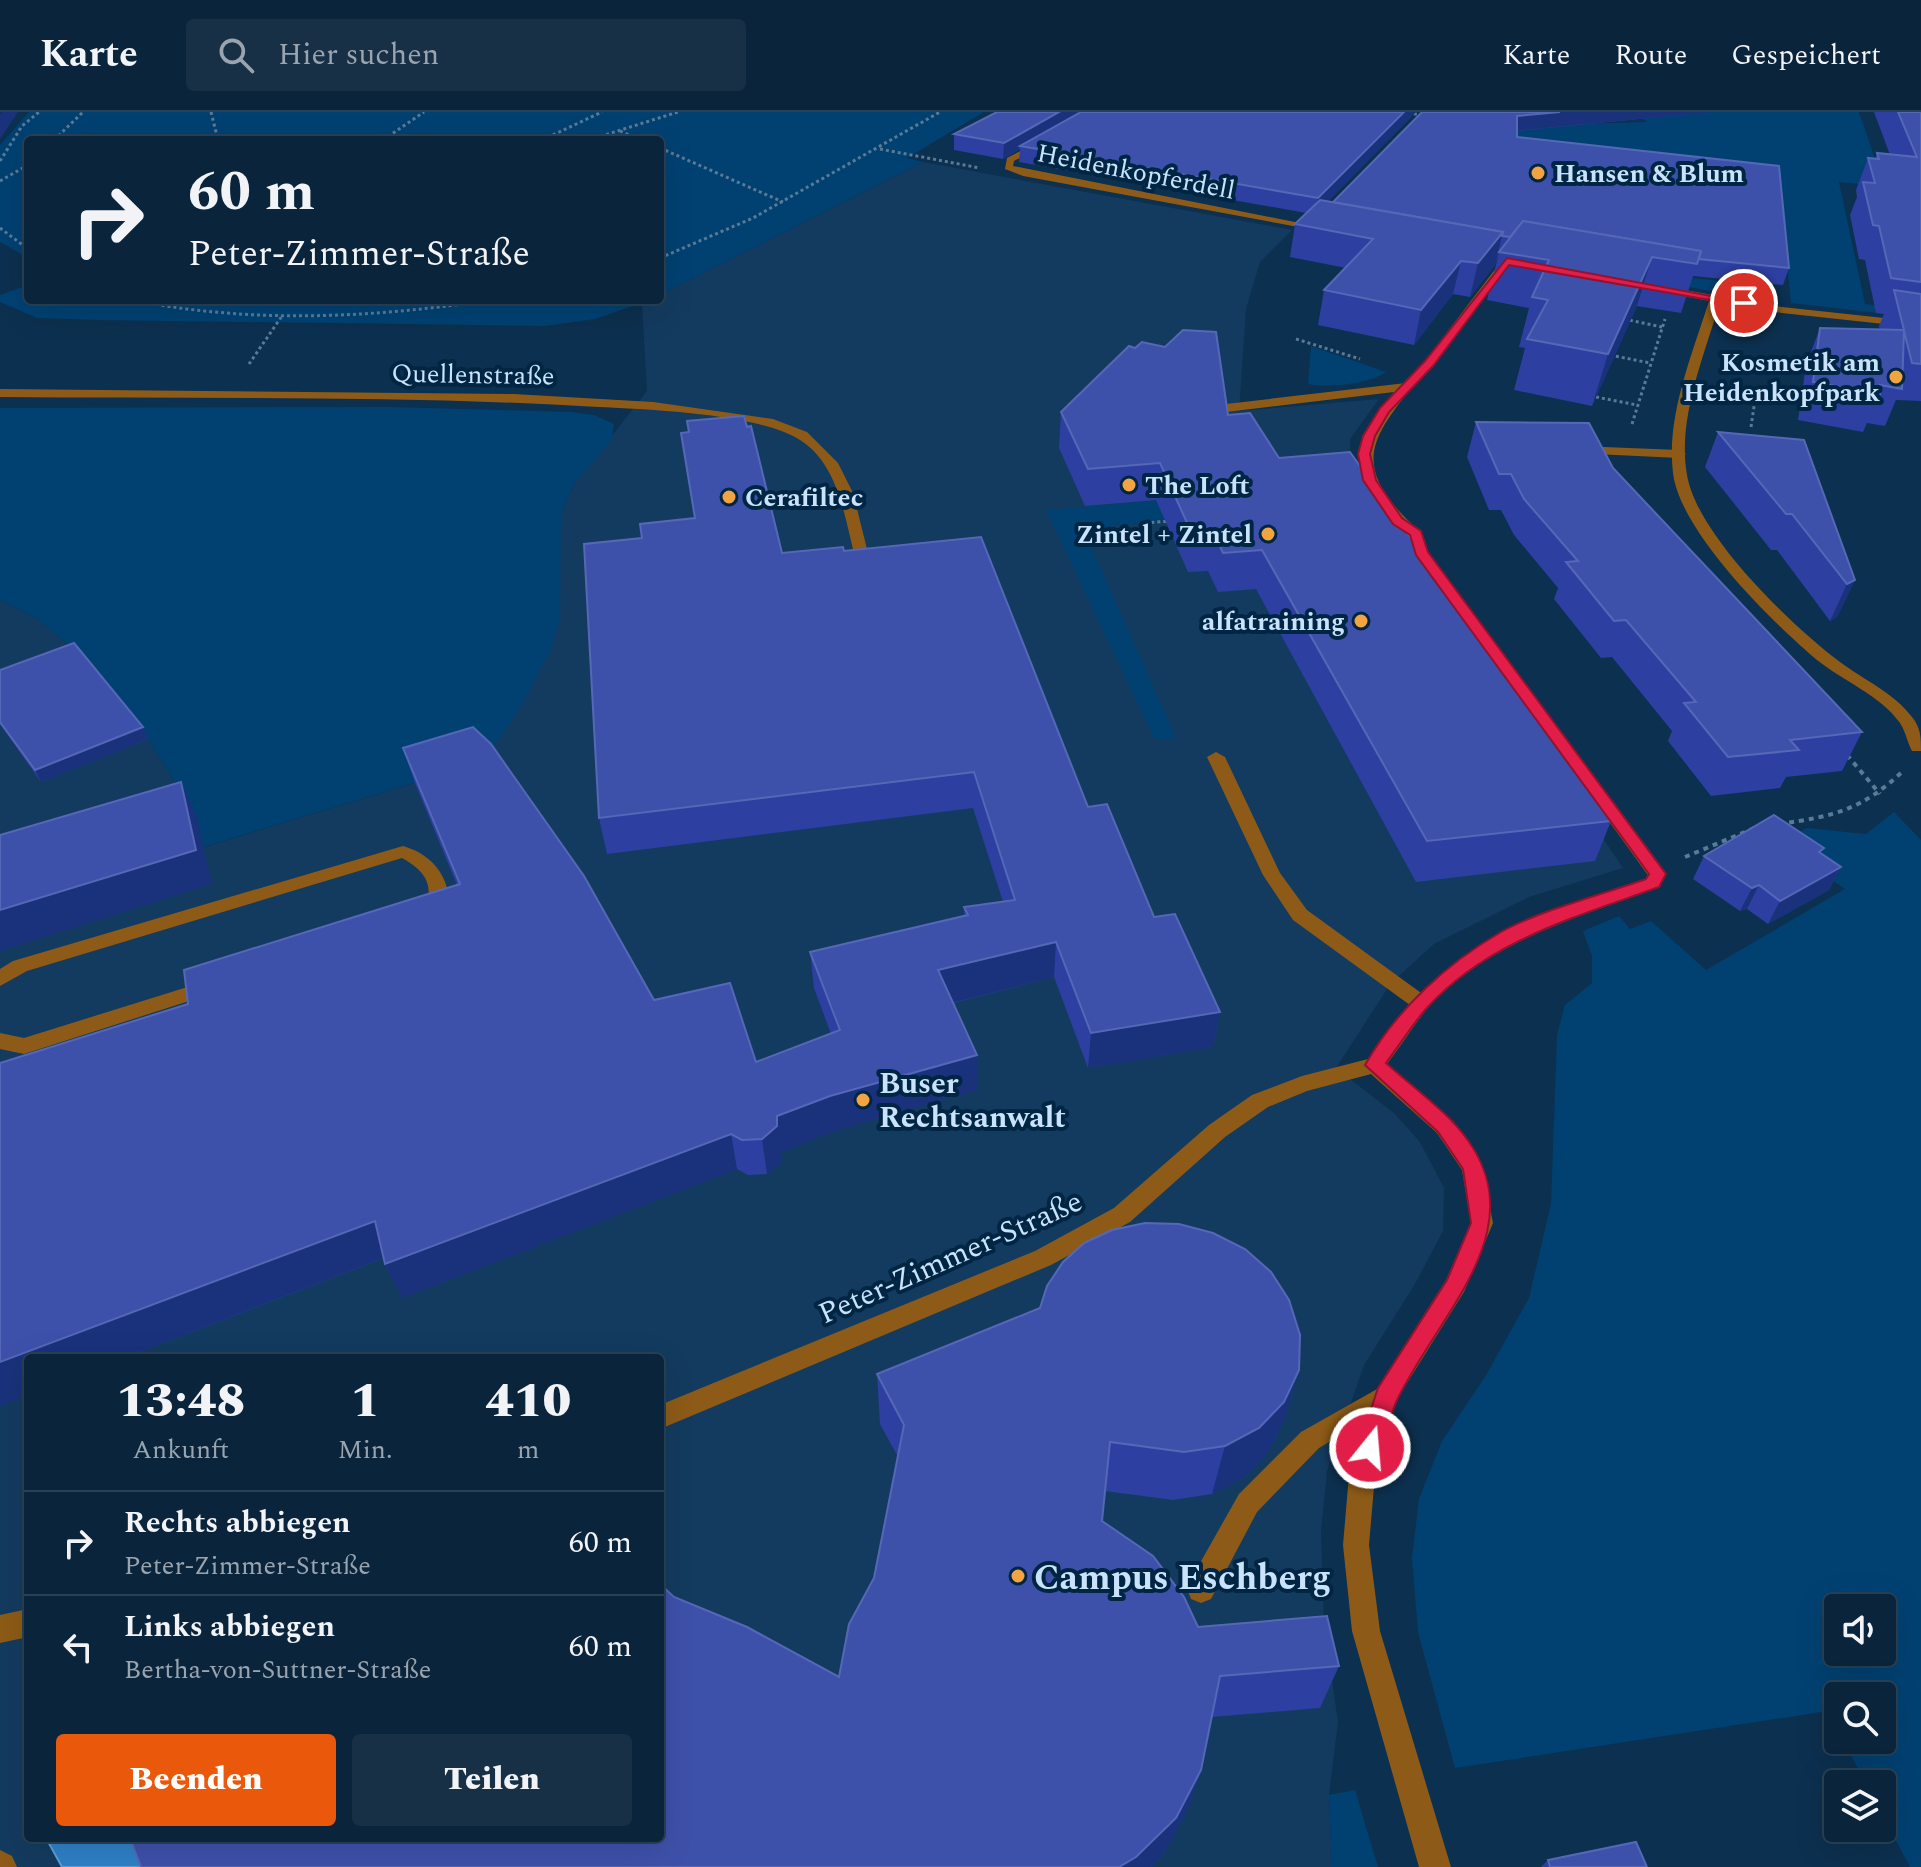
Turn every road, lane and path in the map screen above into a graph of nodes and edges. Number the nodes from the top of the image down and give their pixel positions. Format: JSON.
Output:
{"nodes":[{"id":1,"x":39,"y":112,"type":"edge"},
{"id":2,"x":83,"y":112,"type":"edge"},
{"id":3,"x":211,"y":112,"type":"edge"},
{"id":4,"x":424,"y":112,"type":"edge"},
{"id":5,"x":602,"y":112,"type":"edge"},
{"id":6,"x":678,"y":112,"type":"edge"},
{"id":7,"x":940,"y":112,"type":"edge"},
{"id":8,"x":1402,"y":112,"type":"edge"},
{"id":9,"x":1422,"y":115,"type":"edge"},
{"id":10,"x":619,"y":131,"type":"junction"},
{"id":11,"x":1054,"y":135,"type":"edge"},
{"id":12,"x":58,"y":136,"type":"edge"},
{"id":13,"x":217,"y":136,"type":"edge"},
{"id":14,"x":389,"y":136,"type":"edge"},
{"id":15,"x":551,"y":136,"type":"edge"},
{"id":16,"x":602,"y":136,"type":"edge"},
{"id":17,"x":631,"y":136,"type":"edge"},
{"id":18,"x":879,"y":149,"type":"junction"},
{"id":19,"x":664,"y":150,"type":"edge"},
{"id":20,"x":0,"y":161,"type":"edge"},
{"id":21,"x":24,"y":167,"type":"edge"},
{"id":22,"x":1008,"y":167,"type":"junction"},
{"id":23,"x":0,"y":181,"type":"edge"},
{"id":24,"x":784,"y":202,"type":"junction"},
{"id":25,"x":0,"y":228,"type":"edge"},
{"id":26,"x":1338,"y":232,"type":"edge"},
{"id":27,"x":24,"y":246,"type":"edge"},
{"id":28,"x":664,"y":256,"type":"edge"},
{"id":29,"x":1491,"y":258,"type":"edge"},
{"id":30,"x":1507,"y":261,"type":"junction"},
{"id":31,"x":1521,"y":264,"type":"edge"},
{"id":32,"x":1649,"y":287,"type":"edge"},
{"id":33,"x":1715,"y":299,"type":"junction"},
{"id":34,"x":153,"y":304,"type":"edge"},
{"id":35,"x":454,"y":304,"type":"edge"},
{"id":36,"x":282,"y":315,"type":"junction"},
{"id":37,"x":1618,"y":316,"type":"edge"},
{"id":38,"x":1921,"y":325,"type":"edge"},
{"id":39,"x":1662,"y":327,"type":"dead end"},
{"id":40,"x":1296,"y":339,"type":"dead end"},
{"id":41,"x":1597,"y":353,"type":"edge"},
{"id":42,"x":1370,"y":362,"type":"dead end"},
{"id":43,"x":1650,"y":363,"type":"dead end"},
{"id":44,"x":1406,"y":387,"type":"junction"},
{"id":45,"x":0,"y":393,"type":"edge"},
{"id":46,"x":228,"y":395,"type":"junction"},
{"id":47,"x":1596,"y":397,"type":"edge"},
{"id":48,"x":1783,"y":398,"type":"dead end"},
{"id":49,"x":1637,"y":405,"type":"dead end"},
{"id":50,"x":1226,"y":408,"type":"edge"},
{"id":51,"x":1751,"y":427,"type":"dead end"},
{"id":52,"x":1565,"y":450,"type":"edge"},
{"id":53,"x":1679,"y":454,"type":"junction"},
{"id":54,"x":1178,"y":520,"type":"edge"},
{"id":55,"x":1132,"y":531,"type":"dead end"},
{"id":56,"x":862,"y":557,"type":"edge"},
{"id":57,"x":1918,"y":747,"type":"joint"},
{"id":58,"x":1216,"y":757,"type":"dead end"},
{"id":59,"x":1657,"y":874,"type":"junction"},
{"id":60,"x":409,"y":924,"type":"edge"},
{"id":61,"x":0,"y":979,"type":"edge"},
{"id":62,"x":231,"y":980,"type":"edge"},
{"id":63,"x":1421,"y":1003,"type":"junction"},
{"id":64,"x":0,"y":1041,"type":"edge"},
{"id":65,"x":1375,"y":1065,"type":"junction"},
{"id":66,"x":1386,"y":1395,"type":"junction"},
{"id":67,"x":664,"y":1415,"type":"edge"},
{"id":68,"x":1201,"y":1589,"type":"dead end"},
{"id":69,"x":24,"y":1624,"type":"edge"},
{"id":70,"x":0,"y":1629,"type":"edge"},
{"id":71,"x":1435,"y":1867,"type":"edge"}],
"edges":[{"from":1,"to":20,"type":"path"},
{"from":2,"to":12,"type":"path"},
{"from":3,"to":13,"type":"path"},
{"from":4,"to":14,"type":"path"},
{"from":5,"to":15,"type":"path"},
{"from":6,"to":10,"type":"path"},
{"from":7,"to":18,"type":"path"},
{"from":8,"to":9,"type":"path"},
{"from":10,"to":16,"type":"path"},
{"from":10,"to":17,"type":"path"},
{"from":11,"to":22,"type":"street","name":"Heidenkopferdell"},
{"from":18,"to":22,"type":"path"},
{"from":18,"to":24,"type":"path"},
{"from":19,"to":24,"type":"path"},
{"from":21,"to":23,"type":"path"},
{"from":22,"to":26,"type":"street","name":"Heidenkopferdell"},
{"from":24,"to":28,"type":"path"},
{"from":25,"to":27,"type":"path"},
{"from":29,"to":30,"type":"street"},
{"from":30,"to":31,"type":"street"},
{"from":30,"to":44,"type":"street"},
{"from":32,"to":33,"type":"street"},
{"from":33,"to":38,"type":"street"},
{"from":33,"to":53,"type":"street"},
{"from":34,"to":36,"type":"path"},
{"from":35,"to":36,"type":"path"},
{"from":36,"to":46,"type":"path"},
{"from":37,"to":39,"type":"path"},
{"from":40,"to":42,"type":"path"},
{"from":41,"to":43,"type":"path"},
{"from":44,"to":50,"type":"street"},
{"from":44,"to":59,"type":"street"},
{"from":45,"to":46,"type":"street","name":"Quellenstraße"},
{"from":46,"to":56,"type":"street","name":"Quellenstraße"},
{"from":47,"to":49,"type":"path"},
{"from":48,"to":51,"type":"path"},
{"from":52,"to":53,"type":"street"},
{"from":53,"to":57,"type":"street"},
{"from":54,"to":55,"type":"path"},
{"from":57,"to":59,"type":"path"},
{"from":58,"to":63,"type":"street"},
{"from":59,"to":63,"type":"street"},
{"from":60,"to":61,"type":"street"},
{"from":62,"to":64,"type":"street"},
{"from":63,"to":65,"type":"street"},
{"from":65,"to":66,"type":"street"},
{"from":65,"to":67,"type":"street","name":"Peter-Zimmer-Straße"},
{"from":66,"to":68,"type":"street"},
{"from":66,"to":71,"type":"street"},
{"from":69,"to":70,"type":"street"}]}
